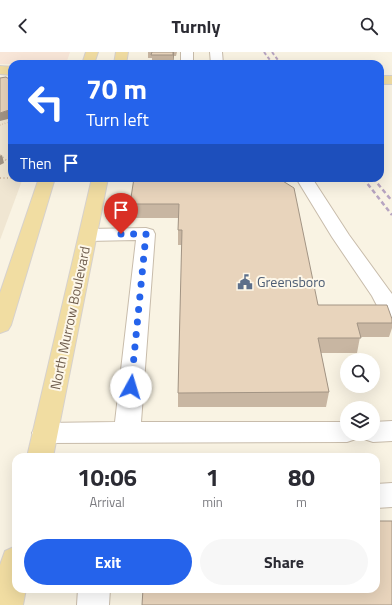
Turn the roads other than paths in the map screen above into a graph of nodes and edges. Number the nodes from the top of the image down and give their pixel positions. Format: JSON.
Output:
{"nodes":[{"id":1,"x":46,"y":182,"type":"edge"},
{"id":2,"x":99,"y":182,"type":"edge"},
{"id":3,"x":307,"y":182,"type":"edge"},
{"id":4,"x":88,"y":235,"type":"junction"},
{"id":5,"x":392,"y":314,"type":"edge"},
{"id":6,"x":0,"y":325,"type":"edge"},
{"id":7,"x":392,"y":431,"type":"edge"},
{"id":8,"x":340,"y":432,"type":"edge"},
{"id":9,"x":380,"y":432,"type":"edge"},
{"id":10,"x":46,"y":433,"type":"junction"},
{"id":11,"x":127,"y":433,"type":"junction"},
{"id":12,"x":41,"y":453,"type":"edge"},
{"id":13,"x":380,"y":496,"type":"edge"},
{"id":14,"x":392,"y":496,"type":"edge"},
{"id":15,"x":12,"y":581,"type":"edge"},
{"id":16,"x":94,"y":593,"type":"edge"},
{"id":17,"x":7,"y":605,"type":"edge"},
{"id":18,"x":93,"y":605,"type":"edge"}],
"edges":[{"from":1,"to":6,"type":"main road"},
{"from":2,"to":4,"type":"main road","name":"North Murrow Boulevard"},
{"from":3,"to":5,"type":"lane"},
{"from":4,"to":10,"type":"main road","name":"North Murrow Boulevard"},
{"from":4,"to":11,"type":"lane"},
{"from":7,"to":9,"type":"lane"},
{"from":8,"to":11,"type":"lane"},
{"from":10,"to":11,"type":"lane"},
{"from":10,"to":12,"type":"main road","name":"North Murrow Boulevard"},
{"from":13,"to":14,"type":"lane"},
{"from":15,"to":17,"type":"main road"},
{"from":16,"to":18,"type":"lane"}]}
